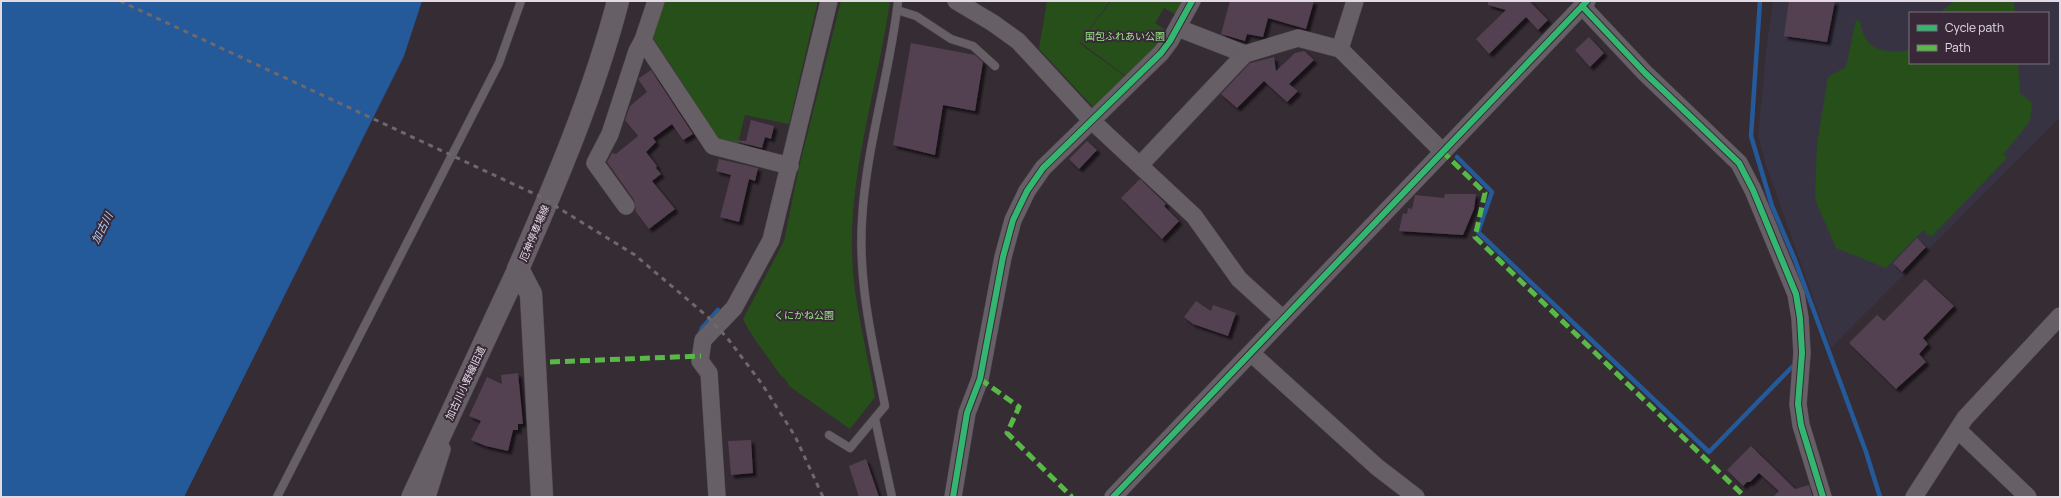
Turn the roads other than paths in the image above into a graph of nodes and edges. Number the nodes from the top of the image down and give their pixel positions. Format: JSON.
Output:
{"nodes":[{"id":1,"x":521,"y":1,"type":"edge"},
{"id":2,"x":618,"y":1,"type":"edge"},
{"id":3,"x":656,"y":1,"type":"edge"},
{"id":4,"x":829,"y":1,"type":"edge"},
{"id":5,"x":898,"y":1,"type":"edge"},
{"id":6,"x":956,"y":1,"type":"edge"},
{"id":7,"x":1192,"y":1,"type":"edge"},
{"id":8,"x":1355,"y":1,"type":"edge"},
{"id":9,"x":1585,"y":4,"type":"edge"},
{"id":10,"x":897,"y":10,"type":"junction"},
{"id":11,"x":1178,"y":28,"type":"junction"},
{"id":12,"x":643,"y":40,"type":"junction"},
{"id":13,"x":1340,"y":49,"type":"junction"},
{"id":14,"x":1245,"y":54,"type":"junction"},
{"id":15,"x":995,"y":66,"type":"dead end"},
{"id":16,"x":1092,"y":121,"type":"junction"},
{"id":17,"x":1442,"y":152,"type":"junction"},
{"id":18,"x":1140,"y":165,"type":"junction"},
{"id":19,"x":790,"y":166,"type":"junction"},
{"id":20,"x":626,"y":206,"type":"dead end"},
{"id":21,"x":518,"y":269,"type":"junction"},
{"id":22,"x":2060,"y":316,"type":"edge"},
{"id":23,"x":1283,"y":319,"type":"junction"},
{"id":24,"x":1251,"y":353,"type":"junction"},
{"id":25,"x":875,"y":419,"type":"junction"},
{"id":26,"x":1958,"y":430,"type":"junction"},
{"id":27,"x":829,"y":435,"type":"dead end"},
{"id":28,"x":439,"y":437,"type":"junction"},
{"id":29,"x":277,"y":497,"type":"edge"},
{"id":30,"x":412,"y":497,"type":"edge"},
{"id":31,"x":427,"y":497,"type":"edge"},
{"id":32,"x":542,"y":497,"type":"edge"},
{"id":33,"x":717,"y":497,"type":"edge"},
{"id":34,"x":892,"y":497,"type":"edge"},
{"id":35,"x":953,"y":497,"type":"edge"},
{"id":36,"x":1113,"y":497,"type":"edge"},
{"id":37,"x":1416,"y":497,"type":"edge"},
{"id":38,"x":1823,"y":497,"type":"edge"},
{"id":39,"x":1914,"y":497,"type":"edge"},
{"id":40,"x":2028,"y":497,"type":"edge"}],
"edges":[{"from":1,"to":29,"type":"lane"},
{"from":2,"to":21,"type":"main road","name":"厄神停車場線"},
{"from":3,"to":12,"type":"street"},
{"from":4,"to":19,"type":"street"},
{"from":5,"to":10,"type":"lane"},
{"from":6,"to":16,"type":"street"},
{"from":7,"to":11,"type":"street"},
{"from":8,"to":13,"type":"street"},
{"from":9,"to":17,"type":"street"},
{"from":9,"to":38,"type":"street"},
{"from":10,"to":15,"type":"lane"},
{"from":10,"to":25,"type":"lane"},
{"from":11,"to":14,"type":"street"},
{"from":11,"to":16,"type":"street"},
{"from":12,"to":19,"type":"street"},
{"from":12,"to":20,"type":"street"},
{"from":13,"to":14,"type":"street"},
{"from":13,"to":17,"type":"street"},
{"from":14,"to":18,"type":"street"},
{"from":16,"to":18,"type":"street"},
{"from":16,"to":35,"type":"street"},
{"from":17,"to":23,"type":"street"},
{"from":18,"to":23,"type":"street"},
{"from":19,"to":33,"type":"street"},
{"from":21,"to":28,"type":"street","name":"加古川小野線旧道"},
{"from":21,"to":32,"type":"main road","name":"厄神停車場線"},
{"from":22,"to":26,"type":"street"},
{"from":23,"to":24,"type":"street"},
{"from":24,"to":36,"type":"street"},
{"from":24,"to":37,"type":"street"},
{"from":25,"to":27,"type":"lane"},
{"from":25,"to":34,"type":"lane"},
{"from":26,"to":39,"type":"street"},
{"from":26,"to":40,"type":"street"},
{"from":28,"to":30,"type":"street","name":"加古川小野線旧道"},
{"from":28,"to":31,"type":"street"}]}
